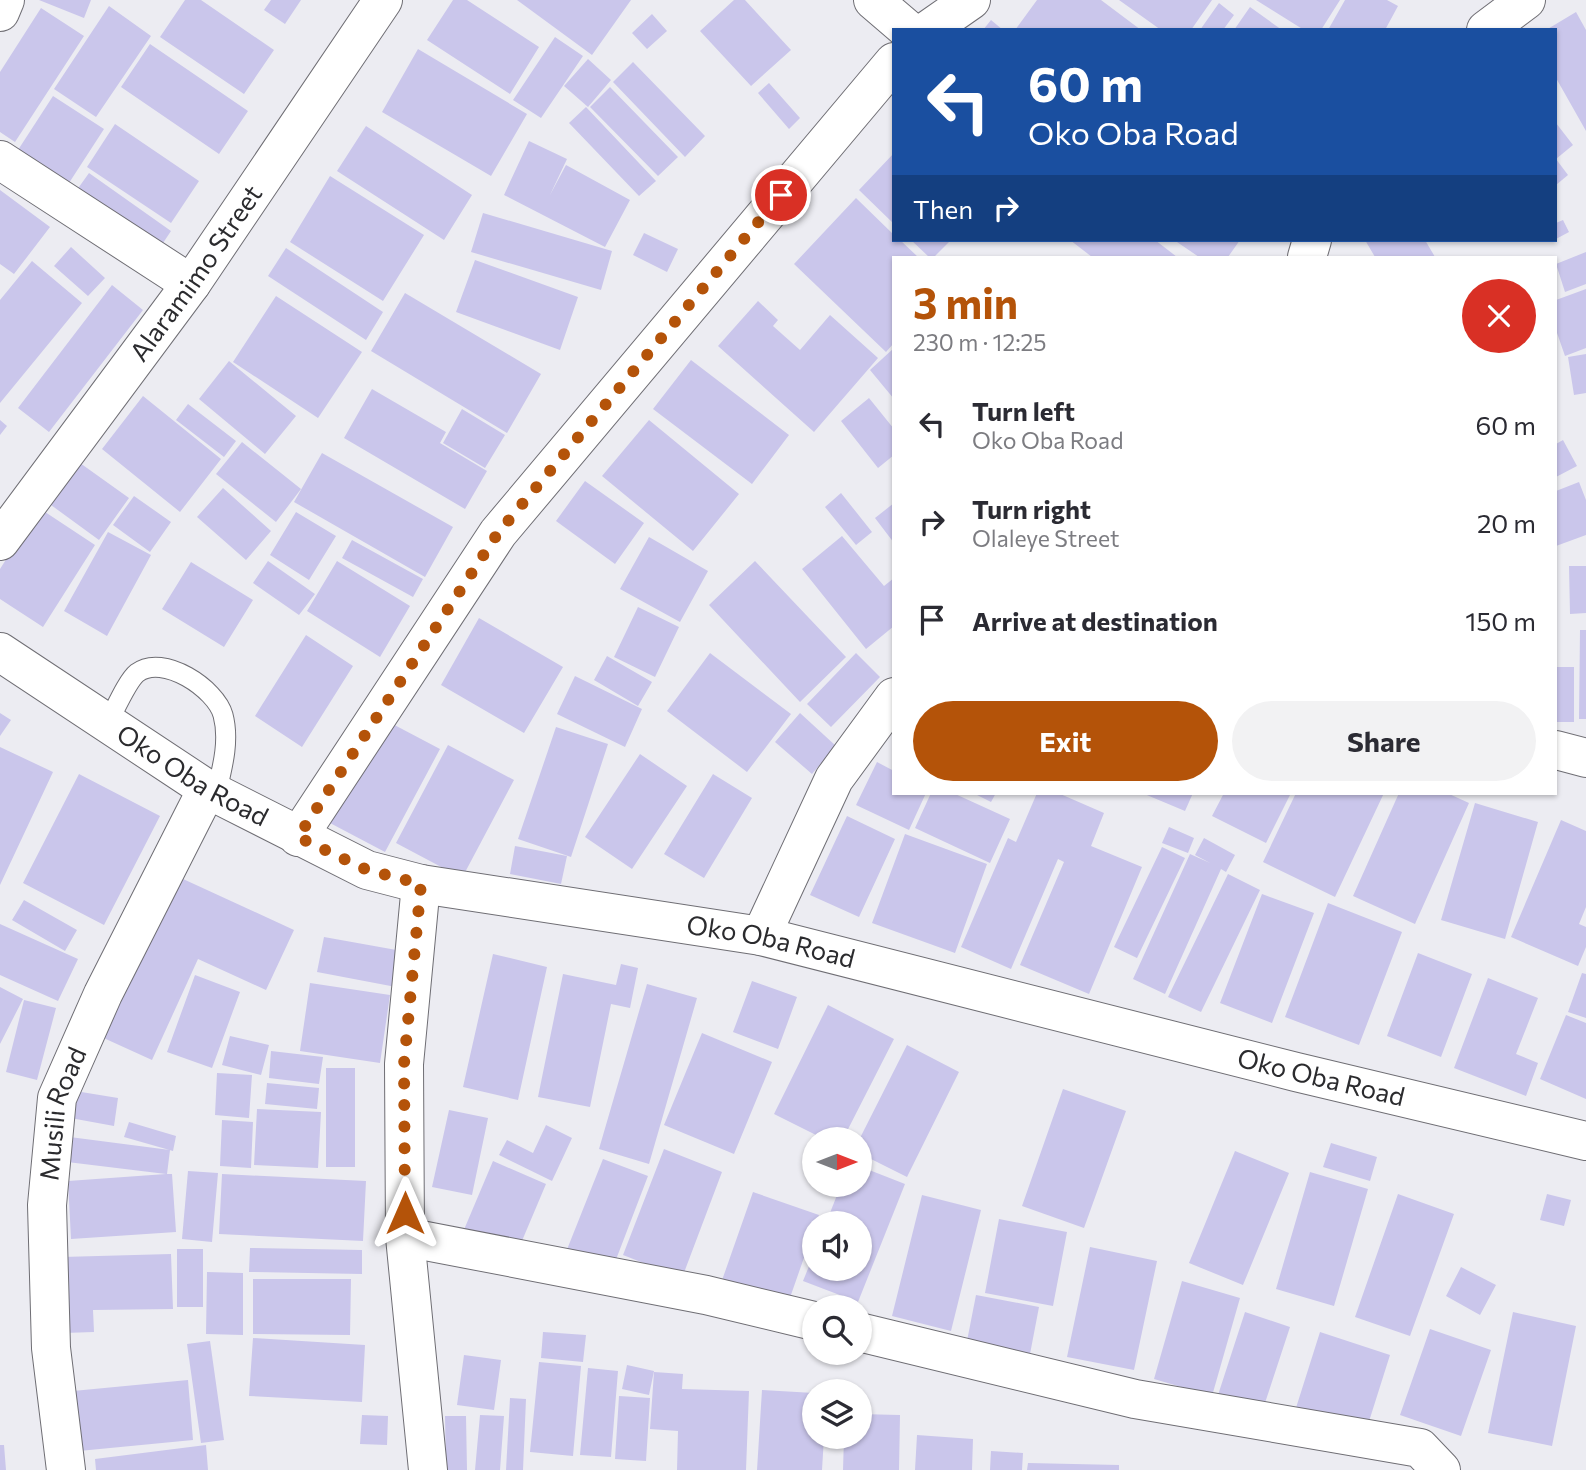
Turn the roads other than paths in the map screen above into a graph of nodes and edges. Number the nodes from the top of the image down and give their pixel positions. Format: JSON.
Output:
{"nodes":[{"id":1,"x":5,"y":0,"type":"edge"},
{"id":2,"x":383,"y":0,"type":"edge"},
{"id":3,"x":873,"y":0,"type":"edge"},
{"id":4,"x":971,"y":0,"type":"edge"},
{"id":5,"x":1526,"y":0,"type":"edge"},
{"id":6,"x":0,"y":12,"type":"edge"},
{"id":7,"x":906,"y":28,"type":"edge"},
{"id":8,"x":931,"y":28,"type":"edge"},
{"id":9,"x":1489,"y":28,"type":"edge"},
{"id":10,"x":892,"y":64,"type":"edge"},
{"id":11,"x":0,"y":160,"type":"edge"},
{"id":12,"x":191,"y":284,"type":"junction"},
{"id":13,"x":0,"y":541,"type":"edge"},
{"id":14,"x":0,"y":652,"type":"edge"},
{"id":15,"x":892,"y":700,"type":"edge"},
{"id":16,"x":107,"y":724,"type":"junction"},
{"id":17,"x":1557,"y":750,"type":"edge"},
{"id":18,"x":1586,"y":758,"type":"edge"},
{"id":19,"x":211,"y":792,"type":"junction"},
{"id":20,"x":298,"y":837,"type":"junction"},
{"id":21,"x":421,"y":884,"type":"junction"},
{"id":22,"x":761,"y":936,"type":"junction"},
{"id":23,"x":1586,"y":1141,"type":"edge"},
{"id":24,"x":405,"y":1237,"type":"junction"},
{"id":25,"x":802,"y":1318,"type":"edge"},
{"id":26,"x":872,"y":1335,"type":"edge"},
{"id":27,"x":66,"y":1470,"type":"edge"},
{"id":28,"x":428,"y":1470,"type":"edge"},
{"id":29,"x":1441,"y":1470,"type":"edge"}],
"edges":[{"from":1,"to":6,"type":"street"},
{"from":2,"to":12,"type":"street","name":"Alaramimo Street"},
{"from":3,"to":7,"type":"street"},
{"from":4,"to":8,"type":"street"},
{"from":5,"to":9,"type":"street"},
{"from":10,"to":20,"type":"street"},
{"from":11,"to":12,"type":"street"},
{"from":12,"to":13,"type":"street","name":"Alaramimo Street"},
{"from":14,"to":16,"type":"street","name":"Oko Oba Road"},
{"from":15,"to":22,"type":"street"},
{"from":16,"to":19,"type":"street","name":"Oko Oba Road"},
{"from":16,"to":19,"type":"lane"},
{"from":17,"to":18,"type":"street"},
{"from":19,"to":20,"type":"street","name":"Oko Oba Road"},
{"from":19,"to":27,"type":"street","name":"Musili Road"},
{"from":20,"to":21,"type":"street","name":"Oko Oba Road"},
{"from":21,"to":22,"type":"street","name":"Oko Oba Road"},
{"from":21,"to":24,"type":"street"},
{"from":22,"to":23,"type":"street","name":"Oko Oba Road"},
{"from":24,"to":25,"type":"street"},
{"from":24,"to":28,"type":"street"},
{"from":26,"to":29,"type":"street"}]}
